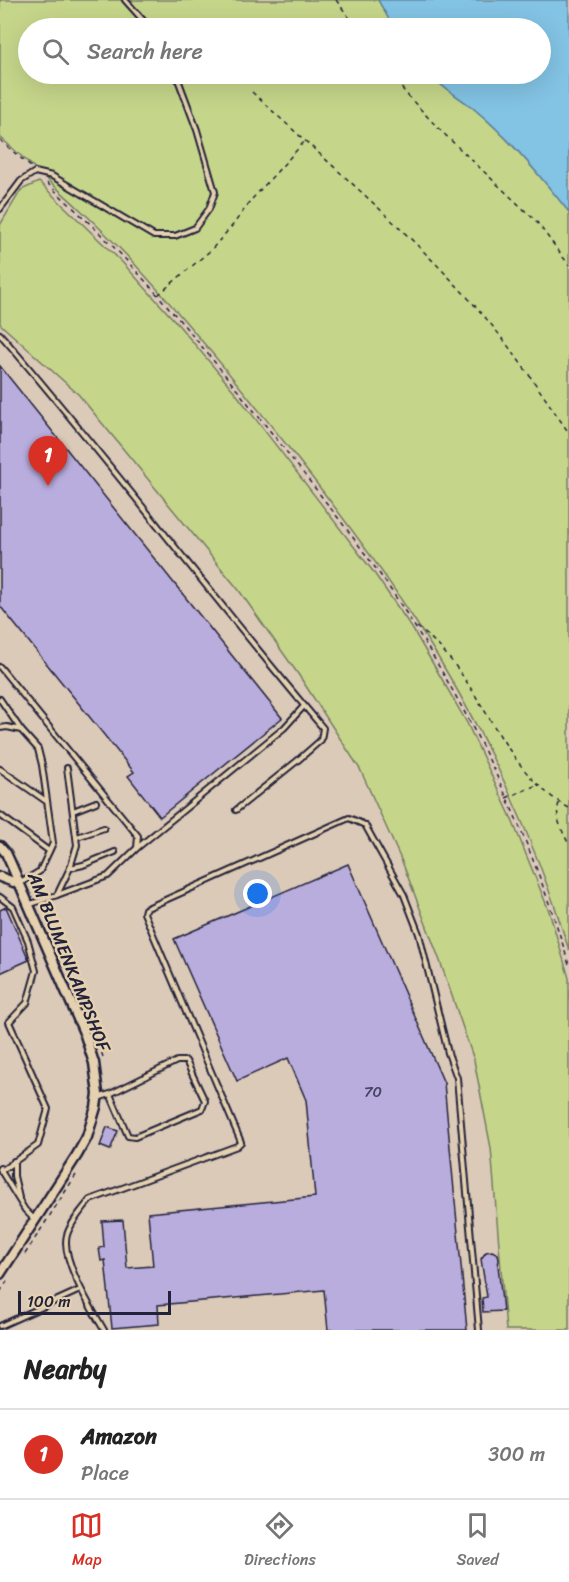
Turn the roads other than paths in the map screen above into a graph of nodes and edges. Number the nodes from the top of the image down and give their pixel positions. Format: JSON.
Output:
{"nodes":[{"id":1,"x":125,"y":0,"type":"edge"},
{"id":2,"x":141,"y":18,"type":"edge"},
{"id":3,"x":180,"y":84,"type":"edge"},
{"id":4,"x":0,"y":208,"type":"edge"},
{"id":5,"x":0,"y":334,"type":"edge"},
{"id":6,"x":0,"y":667,"type":"edge"},
{"id":7,"x":0,"y":699,"type":"edge"},
{"id":8,"x":304,"y":706,"type":"junction"},
{"id":9,"x":0,"y":728,"type":"edge"},
{"id":10,"x":21,"y":730,"type":"junction"},
{"id":11,"x":67,"y":768,"type":"dead end"},
{"id":12,"x":0,"y":769,"type":"edge"},
{"id":13,"x":46,"y":802,"type":"junction"},
{"id":14,"x":96,"y":802,"type":"dead end"},
{"id":15,"x":236,"y":810,"type":"dead end"},
{"id":16,"x":73,"y":811,"type":"junction"},
{"id":17,"x":0,"y":815,"type":"edge"},
{"id":18,"x":104,"y":828,"type":"dead end"},
{"id":19,"x":77,"y":837,"type":"junction"},
{"id":20,"x":137,"y":848,"type":"junction"},
{"id":21,"x":3,"y":850,"type":"edge"},
{"id":22,"x":49,"y":851,"type":"junction"},
{"id":23,"x":115,"y":852,"type":"dead end"},
{"id":24,"x":70,"y":868,"type":"junction"},
{"id":25,"x":0,"y":878,"type":"edge"},
{"id":26,"x":19,"y":884,"type":"junction"},
{"id":27,"x":57,"y":895,"type":"junction"},
{"id":28,"x":0,"y":897,"type":"edge"},
{"id":29,"x":28,"y":905,"type":"junction"},
{"id":30,"x":110,"y":1094,"type":"junction"},
{"id":31,"x":97,"y":1098,"type":"junction"},
{"id":32,"x":14,"y":1161,"type":"junction"},
{"id":33,"x":1,"y":1170,"type":"edge"},
{"id":34,"x":20,"y":1199,"type":"junction"},
{"id":35,"x":35,"y":1220,"type":"junction"},
{"id":36,"x":0,"y":1274,"type":"edge"},
{"id":37,"x":80,"y":1290,"type":"junction"},
{"id":38,"x":0,"y":1326,"type":"edge"},
{"id":39,"x":104,"y":1330,"type":"edge"},
{"id":40,"x":478,"y":1330,"type":"edge"}],
"edges":[{"from":1,"to":2,"type":"lane"},
{"from":3,"to":4,"type":"lane"},
{"from":5,"to":8,"type":"lane"},
{"from":6,"to":20,"type":"lane"},
{"from":7,"to":10,"type":"lane"},
{"from":8,"to":15,"type":"lane"},
{"from":8,"to":20,"type":"lane"},
{"from":9,"to":10,"type":"lane"},
{"from":10,"to":13,"type":"lane"},
{"from":11,"to":16,"type":"lane"},
{"from":12,"to":13,"type":"lane"},
{"from":13,"to":22,"type":"lane"},
{"from":14,"to":16,"type":"lane"},
{"from":16,"to":19,"type":"lane"},
{"from":17,"to":22,"type":"lane"},
{"from":18,"to":19,"type":"lane"},
{"from":19,"to":24,"type":"lane"},
{"from":20,"to":27,"type":"lane"},
{"from":21,"to":26,"type":"street","name":"AM BLUMENKAMPSHOF"},
{"from":22,"to":26,"type":"lane"},
{"from":23,"to":24,"type":"lane"},
{"from":24,"to":27,"type":"lane"},
{"from":25,"to":26,"type":"street"},
{"from":26,"to":29,"type":"street","name":"AM BLUMENKAMPSHOF"},
{"from":27,"to":29,"type":"lane"},
{"from":28,"to":32,"type":"lane"},
{"from":29,"to":31,"type":"street","name":"AM BLUMENKAMPSHOF"},
{"from":30,"to":30,"type":"lane"},
{"from":30,"to":31,"type":"lane"},
{"from":31,"to":35,"type":"street","name":"AM BLUMENKAMPSHOF"},
{"from":32,"to":33,"type":"lane"},
{"from":32,"to":34,"type":"lane"},
{"from":33,"to":34,"type":"lane"},
{"from":34,"to":35,"type":"lane"},
{"from":35,"to":36,"type":"street","name":"AM BLUMENKAMPSHOF"},
{"from":37,"to":38,"type":"lane"},
{"from":37,"to":39,"type":"lane"},
{"from":37,"to":40,"type":"lane"}]}
